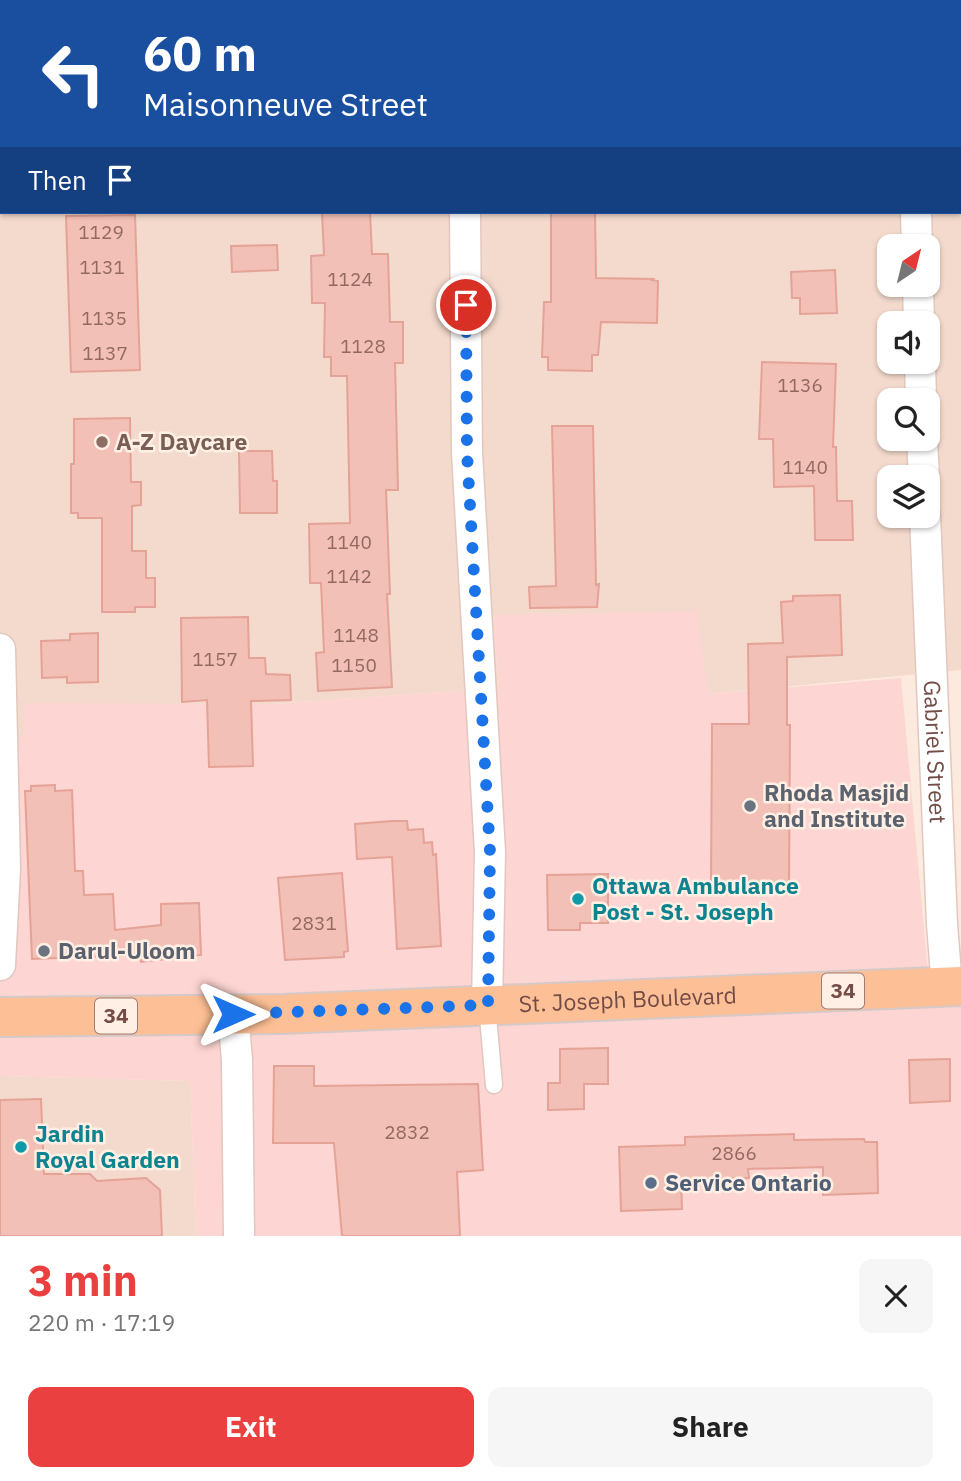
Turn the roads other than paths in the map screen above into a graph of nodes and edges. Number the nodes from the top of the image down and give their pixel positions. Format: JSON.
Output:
{"nodes":[{"id":1,"x":465,"y":214,"type":"edge"},
{"id":2,"x":916,"y":214,"type":"edge"},
{"id":3,"x":917,"y":234,"type":"edge"},
{"id":4,"x":926,"y":528,"type":"edge"},
{"id":5,"x":0,"y":649,"type":"edge"},
{"id":6,"x":0,"y":965,"type":"edge"},
{"id":7,"x":954,"y":987,"type":"edge"},
{"id":8,"x":488,"y":1005,"type":"junction"},
{"id":9,"x":233,"y":1014,"type":"junction"},
{"id":10,"x":0,"y":1017,"type":"edge"},
{"id":11,"x":494,"y":1085,"type":"dead end"},
{"id":12,"x":239,"y":1236,"type":"edge"}],
"edges":[{"from":1,"to":8,"type":"street"},
{"from":2,"to":3,"type":"street"},
{"from":4,"to":7,"type":"street","name":"Gabriel Street"},
{"from":5,"to":6,"type":"street"},
{"from":7,"to":8,"type":"main road","name":"St. Joseph Boulevard","number":"34"},
{"from":8,"to":9,"type":"main road","name":"St. Joseph Boulevard","number":"34"},
{"from":8,"to":11,"type":"lane"},
{"from":9,"to":10,"type":"main road","name":"St. Joseph Boulevard","number":"34"},
{"from":9,"to":12,"type":"street"}]}
